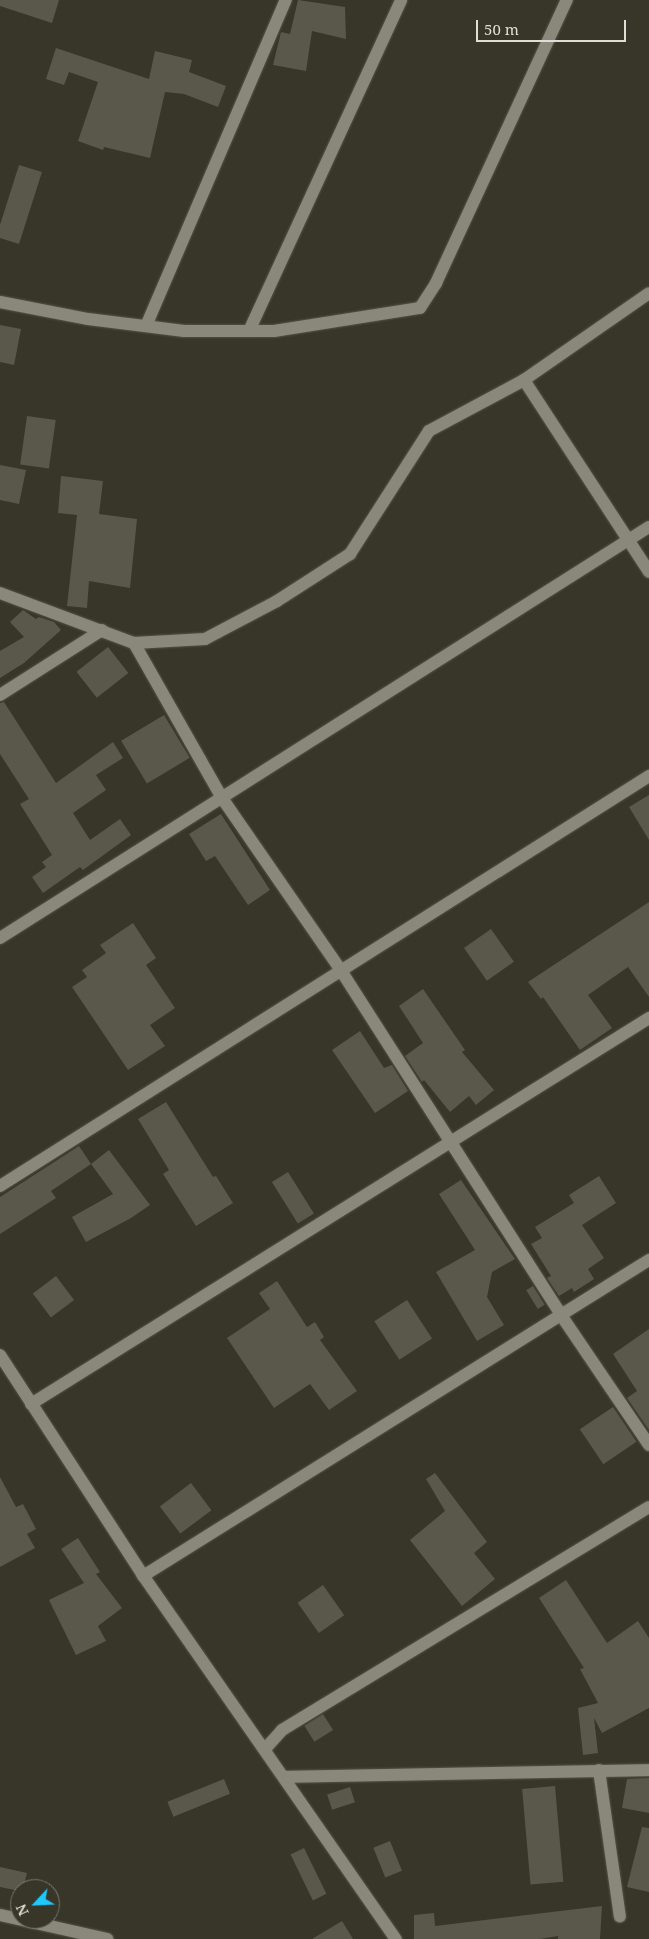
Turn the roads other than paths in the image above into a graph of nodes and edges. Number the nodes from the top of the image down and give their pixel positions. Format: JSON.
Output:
{"nodes":[{"id":1,"x":286,"y":0,"type":"edge"},
{"id":2,"x":401,"y":0,"type":"edge"},
{"id":3,"x":567,"y":0,"type":"edge"},
{"id":4,"x":649,"y":293,"type":"edge"},
{"id":5,"x":0,"y":302,"type":"edge"},
{"id":6,"x":146,"y":326,"type":"junction"},
{"id":7,"x":249,"y":331,"type":"junction"},
{"id":8,"x":524,"y":380,"type":"junction"},
{"id":9,"x":649,"y":527,"type":"edge"},
{"id":10,"x":627,"y":541,"type":"junction"},
{"id":11,"x":649,"y":572,"type":"edge"},
{"id":12,"x":0,"y":594,"type":"edge"},
{"id":13,"x":102,"y":630,"type":"junction"},
{"id":14,"x":134,"y":643,"type":"junction"},
{"id":15,"x":0,"y":695,"type":"edge"},
{"id":16,"x":649,"y":776,"type":"edge"},
{"id":17,"x":222,"y":798,"type":"junction"},
{"id":18,"x":0,"y":938,"type":"edge"},
{"id":19,"x":340,"y":969,"type":"junction"},
{"id":20,"x":649,"y":1018,"type":"edge"},
{"id":21,"x":452,"y":1141,"type":"junction"},
{"id":22,"x":0,"y":1186,"type":"edge"},
{"id":23,"x":649,"y":1260,"type":"edge"},
{"id":24,"x":561,"y":1315,"type":"junction"},
{"id":25,"x":0,"y":1356,"type":"edge"},
{"id":26,"x":31,"y":1404,"type":"junction"},
{"id":27,"x":649,"y":1445,"type":"edge"},
{"id":28,"x":649,"y":1507,"type":"edge"},
{"id":29,"x":143,"y":1576,"type":"junction"},
{"id":30,"x":264,"y":1749,"type":"junction"},
{"id":31,"x":599,"y":1770,"type":"junction"},
{"id":32,"x":649,"y":1770,"type":"edge"},
{"id":33,"x":284,"y":1777,"type":"junction"},
{"id":34,"x":0,"y":1915,"type":"edge"},
{"id":35,"x":620,"y":1917,"type":"dead end"},
{"id":36,"x":107,"y":1939,"type":"edge"},
{"id":37,"x":396,"y":1939,"type":"edge"}],
"edges":[{"from":1,"to":6,"type":"street"},
{"from":2,"to":7,"type":"street"},
{"from":3,"to":7,"type":"street"},
{"from":4,"to":8,"type":"street"},
{"from":5,"to":6,"type":"street"},
{"from":6,"to":7,"type":"street"},
{"from":8,"to":10,"type":"street"},
{"from":8,"to":14,"type":"street"},
{"from":9,"to":10,"type":"street"},
{"from":10,"to":11,"type":"street"},
{"from":10,"to":17,"type":"street"},
{"from":12,"to":13,"type":"street"},
{"from":13,"to":14,"type":"street"},
{"from":13,"to":15,"type":"street"},
{"from":14,"to":17,"type":"street"},
{"from":16,"to":19,"type":"street"},
{"from":17,"to":18,"type":"street"},
{"from":17,"to":19,"type":"street"},
{"from":19,"to":21,"type":"street"},
{"from":19,"to":22,"type":"street"},
{"from":20,"to":21,"type":"street"},
{"from":21,"to":24,"type":"street"},
{"from":21,"to":26,"type":"street"},
{"from":23,"to":24,"type":"street"},
{"from":24,"to":27,"type":"street"},
{"from":24,"to":29,"type":"street"},
{"from":25,"to":26,"type":"street"},
{"from":26,"to":29,"type":"street"},
{"from":28,"to":30,"type":"street"},
{"from":29,"to":30,"type":"street"},
{"from":30,"to":33,"type":"street"},
{"from":31,"to":32,"type":"street"},
{"from":31,"to":33,"type":"street"},
{"from":31,"to":35,"type":"street"},
{"from":33,"to":37,"type":"street"},
{"from":34,"to":36,"type":"street"}]}
